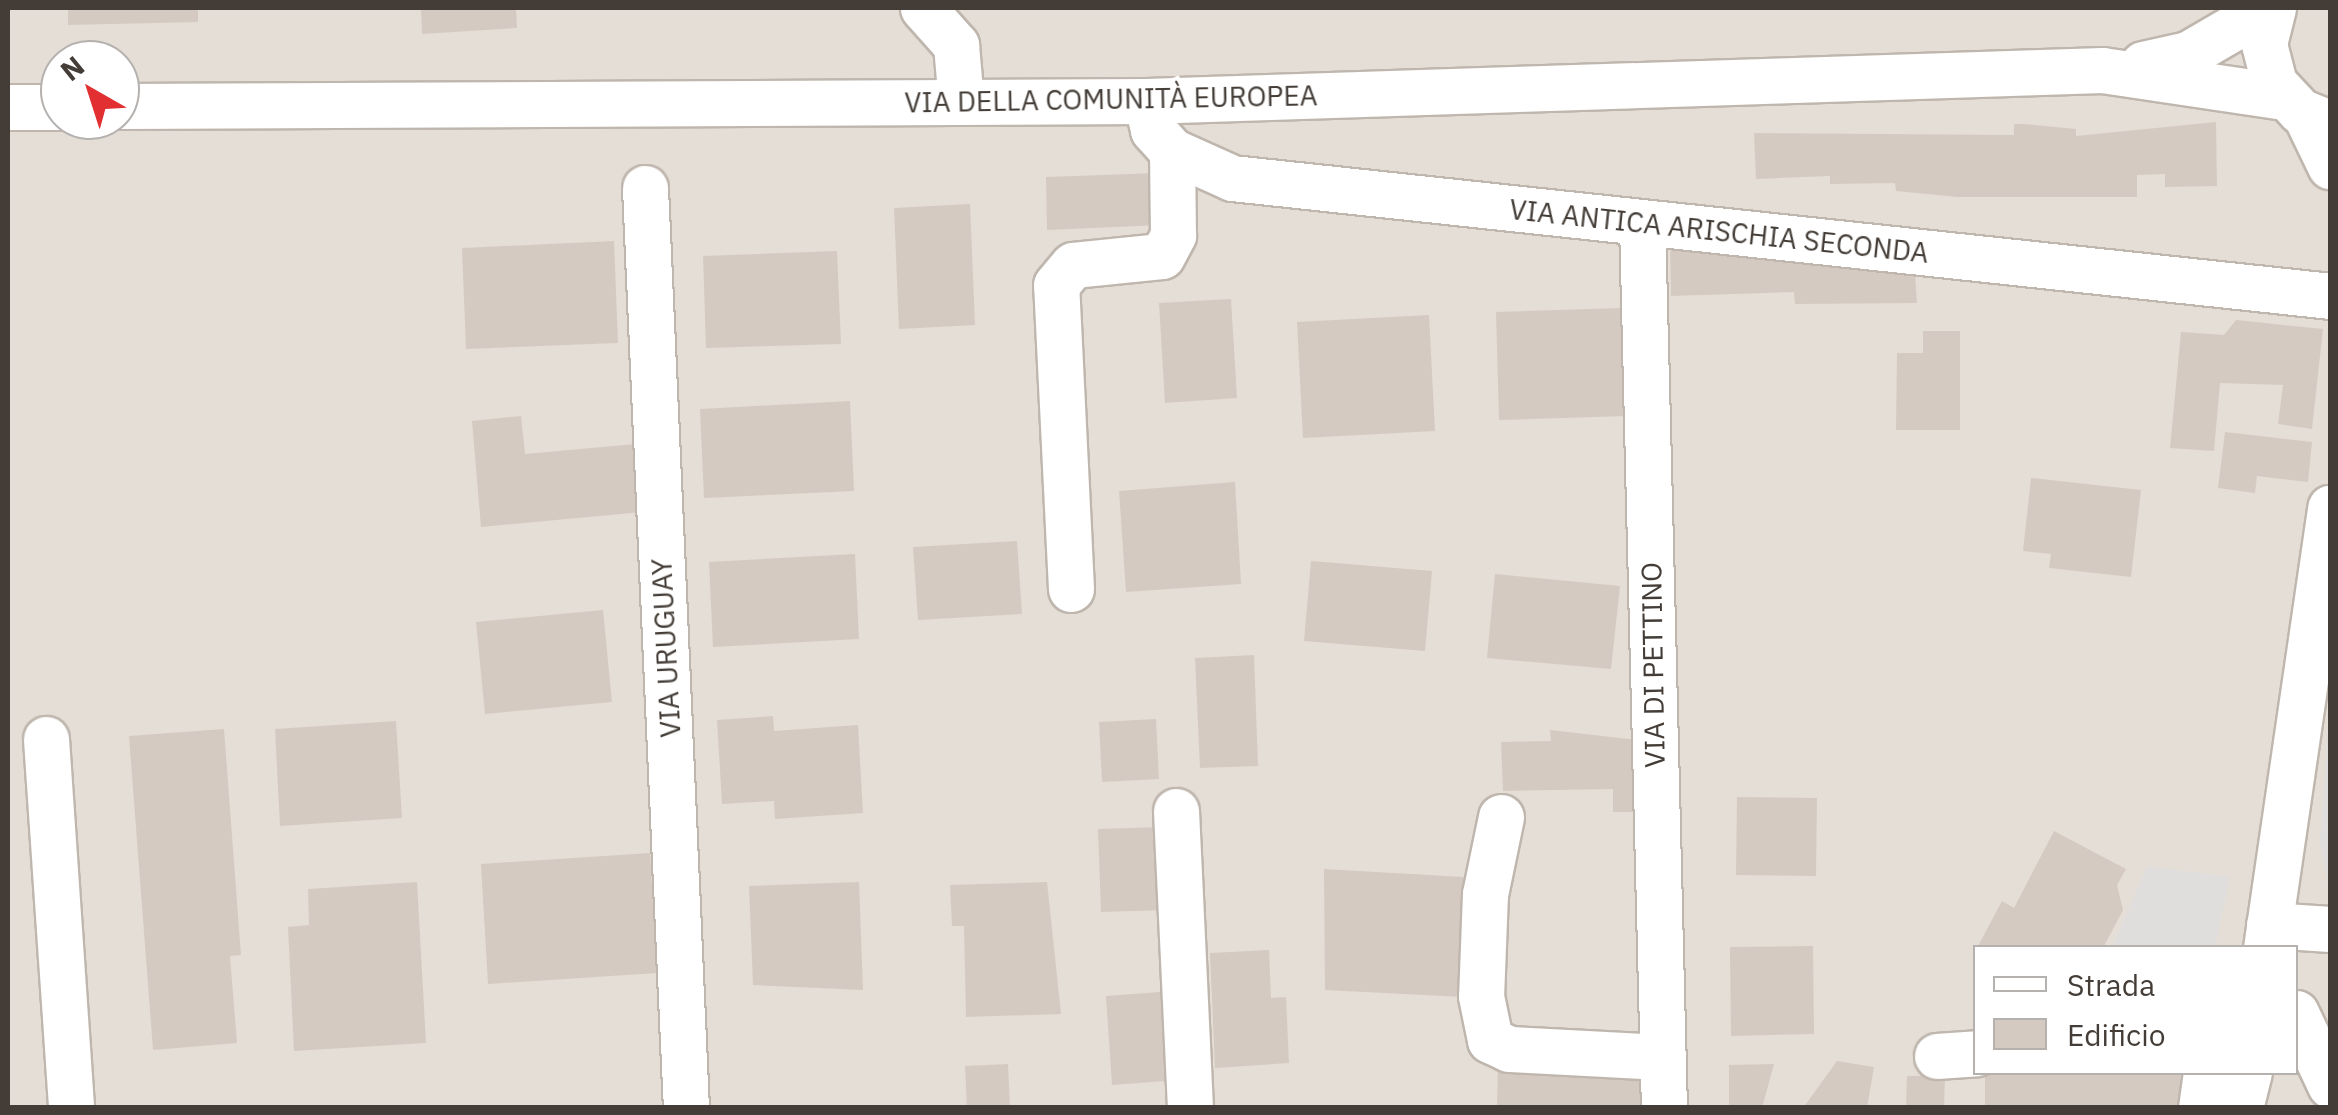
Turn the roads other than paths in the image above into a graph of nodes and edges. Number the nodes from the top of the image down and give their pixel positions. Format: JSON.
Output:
{"nodes":[{"id":1,"x":923,"y":8,"type":"edge"},
{"id":2,"x":2270,"y":8,"type":"edge"},
{"id":3,"x":2102,"y":70,"type":"junction"},
{"id":4,"x":1146,"y":101,"type":"junction"},
{"id":5,"x":961,"y":102,"type":"junction"},
{"id":6,"x":140,"y":106,"type":"edge"},
{"id":7,"x":8,"y":107,"type":"edge"},
{"id":8,"x":40,"y":107,"type":"edge"},
{"id":9,"x":2307,"y":111,"type":"edge"},
{"id":10,"x":1172,"y":150,"type":"junction"},
{"id":11,"x":2330,"y":166,"type":"edge"},
{"id":12,"x":646,"y":188,"type":"dead end"},
{"id":13,"x":1642,"y":223,"type":"junction"},
{"id":14,"x":2330,"y":296,"type":"edge"},
{"id":15,"x":2330,"y":508,"type":"edge"},
{"id":16,"x":1072,"y":589,"type":"dead end"},
{"id":17,"x":46,"y":739,"type":"dead end"},
{"id":18,"x":1176,"y":811,"type":"dead end"},
{"id":19,"x":1501,"y":816,"type":"dead end"},
{"id":20,"x":2330,"y":929,"type":"edge"},
{"id":21,"x":2270,"y":940,"type":"edge"},
{"id":22,"x":2298,"y":1017,"type":"edge"},
{"id":23,"x":1662,"y":1057,"type":"junction"},
{"id":24,"x":2206,"y":1075,"type":"edge"},
{"id":25,"x":2250,"y":1075,"type":"edge"},
{"id":26,"x":2251,"y":1075,"type":"edge"},
{"id":27,"x":2330,"y":1085,"type":"edge"},
{"id":28,"x":71,"y":1108,"type":"edge"},
{"id":29,"x":686,"y":1108,"type":"edge"},
{"id":30,"x":1190,"y":1108,"type":"edge"},
{"id":31,"x":1664,"y":1108,"type":"edge"},
{"id":32,"x":2202,"y":1108,"type":"edge"},
{"id":33,"x":2240,"y":1108,"type":"edge"},
{"id":34,"x":2256,"y":1108,"type":"edge"}],
"edges":[{"from":1,"to":5,"type":"street"},
{"from":2,"to":3,"type":"street","name":"VIA DELLA COMUNITÀ EUROPEA"},
{"from":2,"to":9,"type":"street"},
{"from":3,"to":4,"type":"street","name":"VIA DELLA COMUNITÀ EUROPEA"},
{"from":3,"to":9,"type":"street","name":"VIA DELLA COMUNITÀ EUROPEA"},
{"from":4,"to":5,"type":"street","name":"VIA DELLA COMUNITÀ EUROPEA"},
{"from":4,"to":10,"type":"street"},
{"from":5,"to":6,"type":"street","name":"VIA DELLA COMUNITÀ EUROPEA"},
{"from":7,"to":8,"type":"street"},
{"from":9,"to":11,"type":"street"},
{"from":10,"to":13,"type":"street","name":"VIA ANTICA ARISCHIA SECONDA"},
{"from":10,"to":16,"type":"street"},
{"from":12,"to":29,"type":"street","name":"VIA URUGUAY"},
{"from":13,"to":14,"type":"street","name":"VIA ANTICA ARISCHIA SECONDA"},
{"from":13,"to":23,"type":"street","name":"VIA DI PETTINO"},
{"from":15,"to":21,"type":"street"},
{"from":17,"to":28,"type":"street"},
{"from":18,"to":30,"type":"street"},
{"from":19,"to":23,"type":"street"},
{"from":20,"to":21,"type":"street"},
{"from":22,"to":27,"type":"street"},
{"from":23,"to":31,"type":"street","name":"VIA DI PETTINO"},
{"from":24,"to":32,"type":"street"},
{"from":25,"to":33,"type":"street"},
{"from":26,"to":34,"type":"street"}]}
